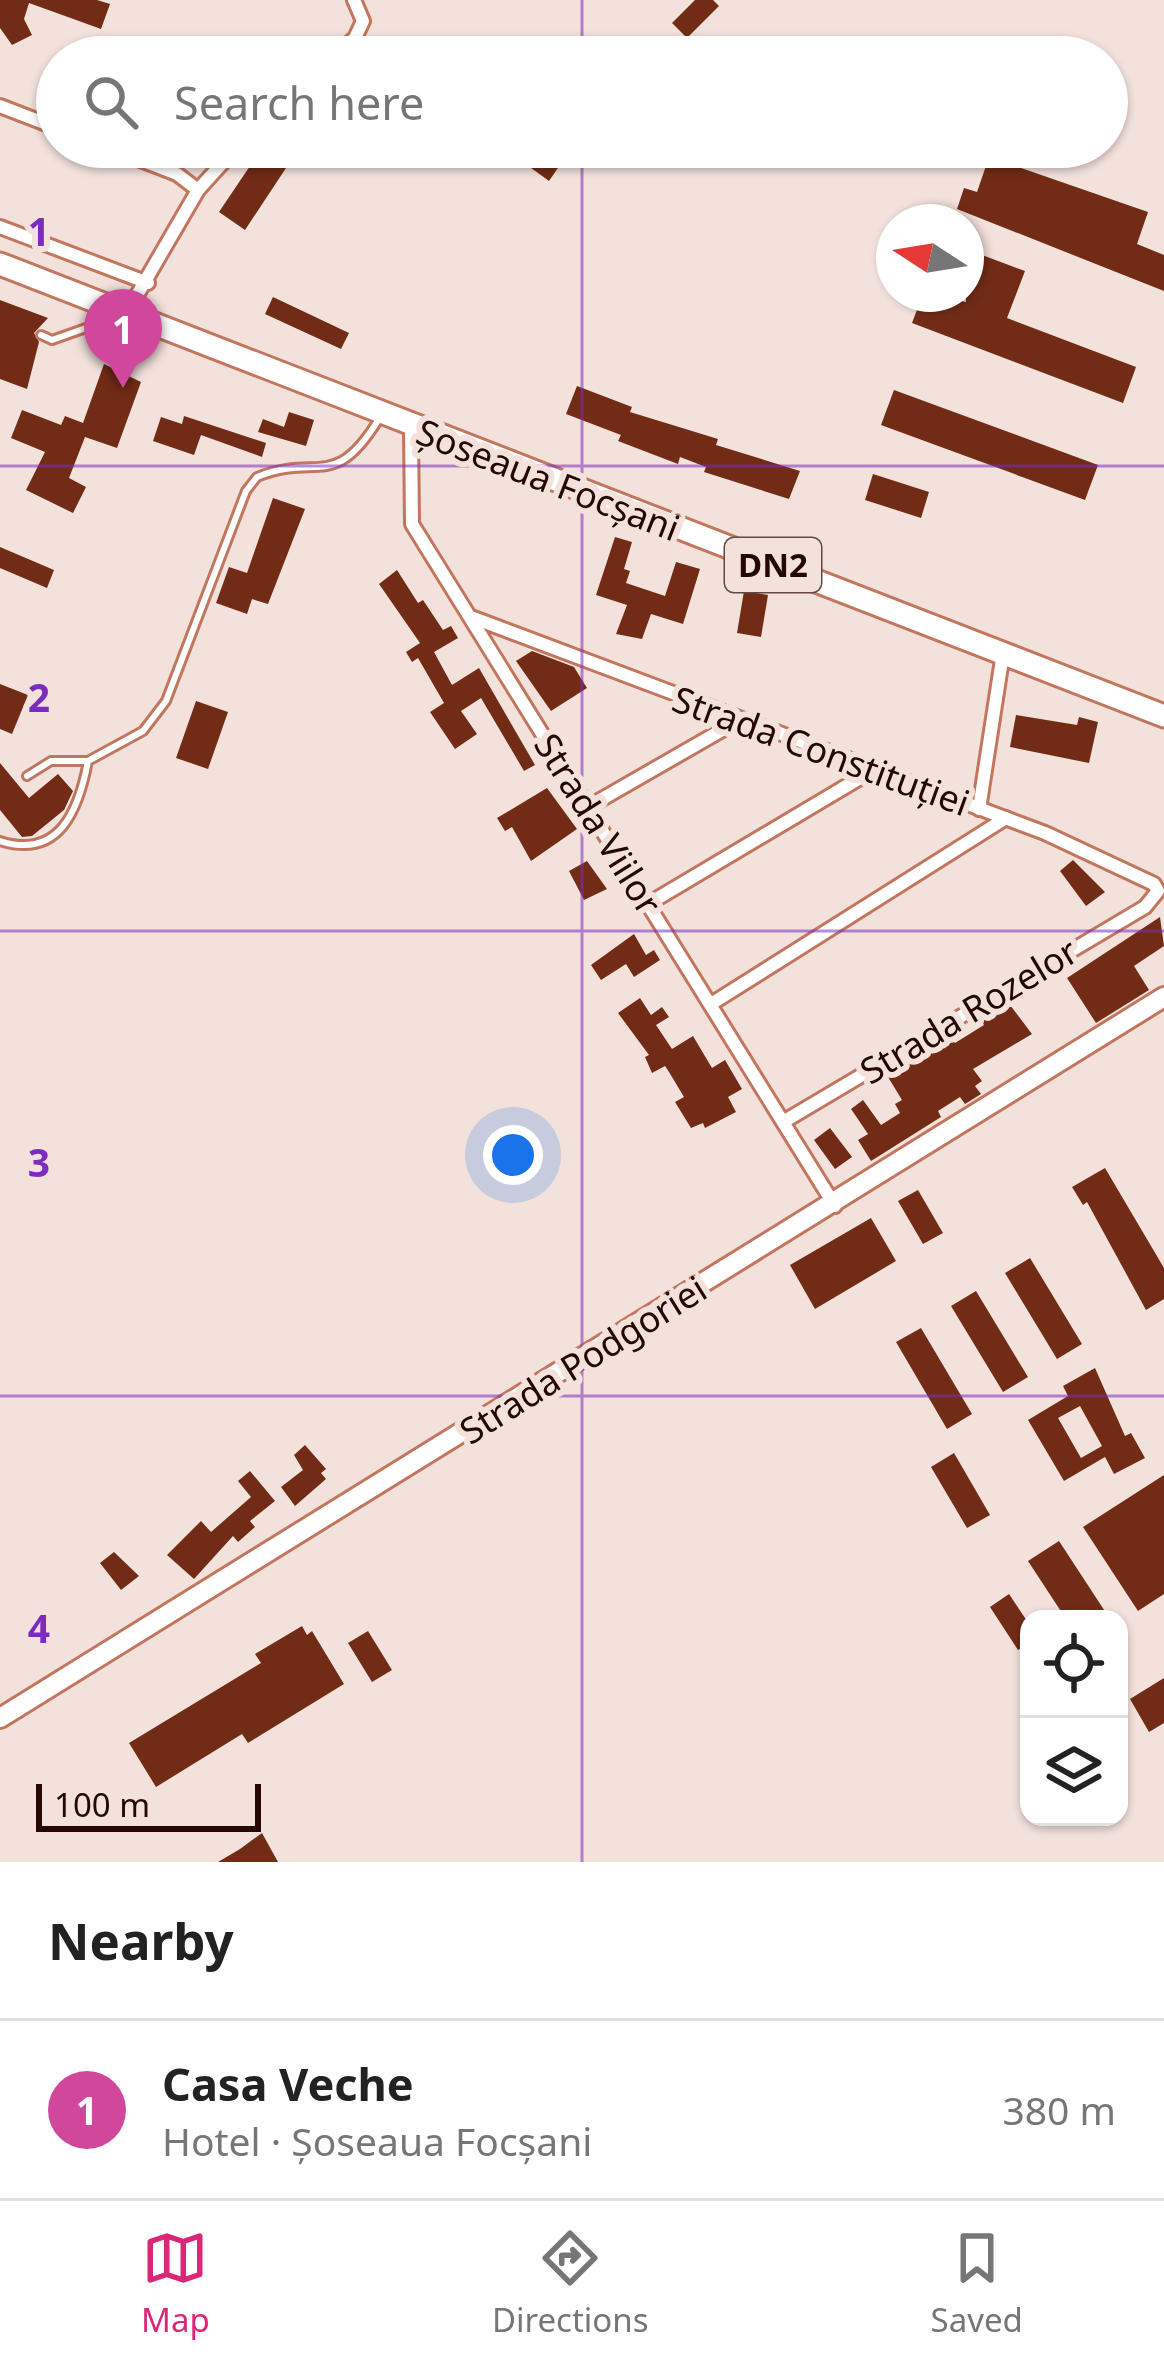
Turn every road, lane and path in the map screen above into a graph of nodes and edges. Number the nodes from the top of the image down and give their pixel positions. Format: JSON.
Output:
{"nodes":[{"id":1,"x":354,"y":0,"type":"edge"},
{"id":2,"x":356,"y":36,"type":"edge"},
{"id":3,"x":0,"y":106,"type":"edge"},
{"id":4,"x":36,"y":120,"type":"edge"},
{"id":5,"x":161,"y":168,"type":"edge"},
{"id":6,"x":218,"y":168,"type":"edge"},
{"id":7,"x":198,"y":190,"type":"junction"},
{"id":8,"x":0,"y":227,"type":"edge"},
{"id":9,"x":0,"y":264,"type":"edge"},
{"id":10,"x":148,"y":283,"type":"junction"},
{"id":11,"x":127,"y":314,"type":"junction"},
{"id":12,"x":41,"y":335,"type":"dead end"},
{"id":13,"x":381,"y":416,"type":"junction"},
{"id":14,"x":412,"y":428,"type":"junction"},
{"id":15,"x":470,"y":617,"type":"junction"},
{"id":16,"x":1003,"y":653,"type":"junction"},
{"id":17,"x":1164,"y":716,"type":"edge"},
{"id":18,"x":736,"y":722,"type":"junction"},
{"id":19,"x":88,"y":760,"type":"junction"},
{"id":20,"x":870,"y":772,"type":"junction"},
{"id":21,"x":27,"y":776,"type":"dead end"},
{"id":22,"x":588,"y":807,"type":"junction"},
{"id":23,"x":979,"y":809,"type":"junction"},
{"id":24,"x":1006,"y":818,"type":"junction"},
{"id":25,"x":0,"y":841,"type":"edge"},
{"id":26,"x":1154,"y":899,"type":"joint"},
{"id":27,"x":647,"y":904,"type":"junction"},
{"id":28,"x":1164,"y":997,"type":"edge"},
{"id":29,"x":711,"y":1004,"type":"junction"},
{"id":30,"x":783,"y":1122,"type":"junction"},
{"id":31,"x":835,"y":1206,"type":"junction"},
{"id":32,"x":5,"y":1710,"type":"edge"}],
"edges":[{"from":1,"to":2,"type":"street"},
{"from":3,"to":4,"type":"street"},
{"from":5,"to":7,"type":"street"},
{"from":6,"to":7,"type":"street"},
{"from":7,"to":10,"type":"street"},
{"from":8,"to":10,"type":"street"},
{"from":9,"to":11,"type":"main road","name":"Șoseaua Focșani","number":"DN2"},
{"from":10,"to":11,"type":"street"},
{"from":11,"to":12,"type":"lane"},
{"from":11,"to":13,"type":"main road","name":"Șoseaua Focșani","number":"DN2"},
{"from":13,"to":14,"type":"main road","name":"Șoseaua Focșani","number":"DN2"},
{"from":13,"to":19,"type":"lane"},
{"from":14,"to":15,"type":"street","name":"Strada Viilor"},
{"from":14,"to":16,"type":"main road","name":"Șoseaua Focșani","number":"DN2"},
{"from":15,"to":18,"type":"street","name":"Strada Constituției"},
{"from":15,"to":22,"type":"street","name":"Strada Viilor"},
{"from":16,"to":17,"type":"main road","name":"Șoseaua Focșani","number":"DN2"},
{"from":16,"to":23,"type":"street"},
{"from":18,"to":20,"type":"street","name":"Strada Constituției"},
{"from":18,"to":22,"type":"street"},
{"from":19,"to":21,"type":"lane"},
{"from":19,"to":25,"type":"lane"},
{"from":20,"to":23,"type":"street","name":"Strada Constituției"},
{"from":20,"to":27,"type":"street"},
{"from":22,"to":27,"type":"street","name":"Strada Viilor"},
{"from":23,"to":24,"type":"street","name":"Strada Constituției"},
{"from":24,"to":26,"type":"street","name":"Strada Constituției"},
{"from":24,"to":29,"type":"street"},
{"from":26,"to":30,"type":"street","name":"Strada Rozelor"},
{"from":27,"to":29,"type":"street","name":"Strada Viilor"},
{"from":28,"to":31,"type":"street","name":"Strada Podgoriei"},
{"from":29,"to":30,"type":"street","name":"Strada Viilor"},
{"from":30,"to":31,"type":"street","name":"Strada Viilor"},
{"from":31,"to":32,"type":"street","name":"Strada Podgoriei"}]}
